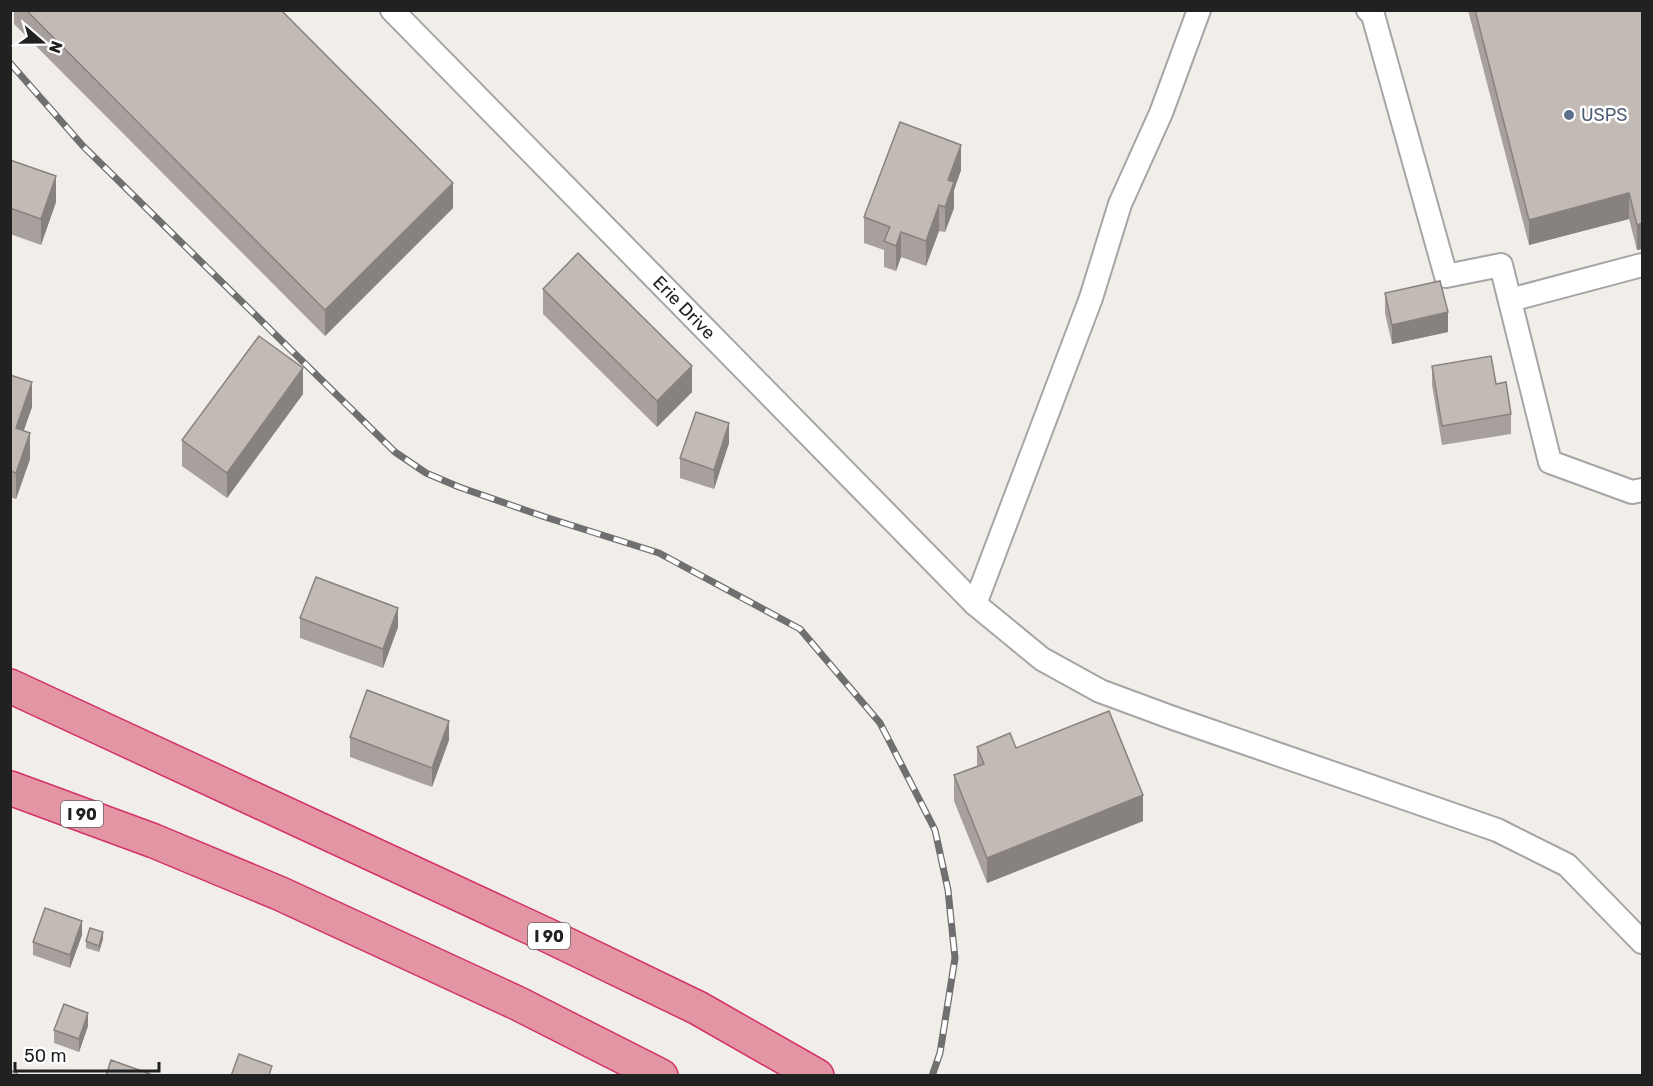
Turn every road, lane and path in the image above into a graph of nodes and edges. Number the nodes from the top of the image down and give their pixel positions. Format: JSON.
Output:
{"nodes":[{"id":1,"x":392,"y":10,"type":"edge"},
{"id":2,"x":1199,"y":10,"type":"edge"},
{"id":3,"x":1368,"y":10,"type":"edge"},
{"id":4,"x":1642,"y":265,"type":"edge"},
{"id":5,"x":1510,"y":300,"type":"junction"},
{"id":6,"x":1642,"y":490,"type":"edge"},
{"id":7,"x":975,"y":604,"type":"junction"},
{"id":8,"x":10,"y":686,"type":"edge"},
{"id":9,"x":10,"y":707,"type":"edge"},
{"id":10,"x":10,"y":788,"type":"edge"},
{"id":11,"x":10,"y":795,"type":"edge"},
{"id":12,"x":274,"y":809,"type":"junction"},
{"id":13,"x":154,"y":841,"type":"junction"},
{"id":14,"x":1642,"y":942,"type":"edge"},
{"id":15,"x":661,"y":1076,"type":"edge"},
{"id":16,"x":817,"y":1076,"type":"edge"}],
"edges":[{"from":1,"to":7,"type":"street","name":"Erie Drive"},
{"from":2,"to":7,"type":"street"},
{"from":3,"to":5,"type":"street"},
{"from":4,"to":5,"type":"street"},
{"from":5,"to":6,"type":"street"},
{"from":7,"to":14,"type":"street","name":"Erie Drive"},
{"from":8,"to":12,"type":"highway"},
{"from":9,"to":12,"type":"highway","number":"I 90"},
{"from":10,"to":13,"type":"highway","number":"I 90"},
{"from":11,"to":13,"type":"highway"},
{"from":12,"to":16,"type":"highway","number":"I 90"},
{"from":13,"to":15,"type":"highway","number":"I 90"}]}
